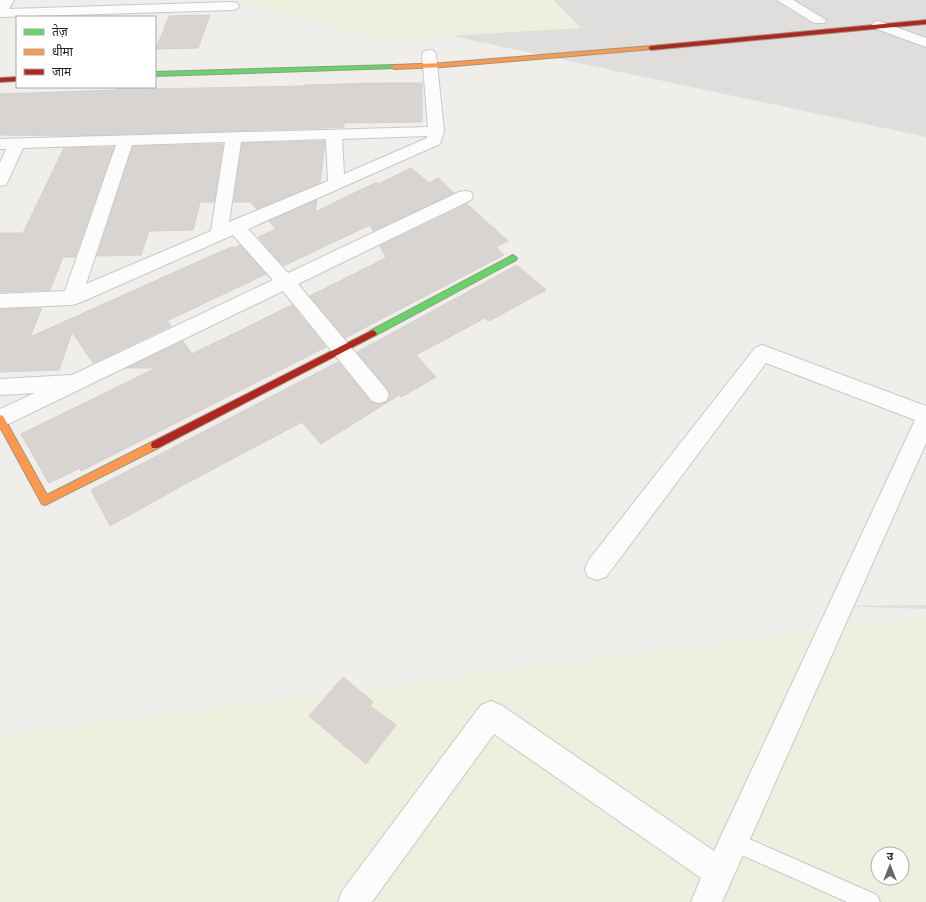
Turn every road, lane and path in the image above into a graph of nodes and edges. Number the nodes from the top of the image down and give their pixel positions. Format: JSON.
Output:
{"nodes":[{"id":1,"x":7,"y":0,"type":"edge"},
{"id":2,"x":784,"y":0,"type":"edge"},
{"id":3,"x":90,"y":5,"type":"edge"},
{"id":4,"x":232,"y":6,"type":"dead end"},
{"id":5,"x":823,"y":19,"type":"joint"},
{"id":6,"x":804,"y":21,"type":"dead end"},
{"id":7,"x":926,"y":22,"type":"edge"},
{"id":8,"x":879,"y":25,"type":"junction"},
{"id":9,"x":926,"y":43,"type":"edge"},
{"id":10,"x":431,"y":57,"type":"junction"},
{"id":11,"x":156,"y":74,"type":"edge"},
{"id":12,"x":16,"y":79,"type":"edge"},
{"id":13,"x":0,"y":80,"type":"edge"},
{"id":14,"x":436,"y":130,"type":"junction"},
{"id":15,"x":334,"y":133,"type":"junction"},
{"id":16,"x":234,"y":136,"type":"junction"},
{"id":17,"x":126,"y":140,"type":"junction"},
{"id":18,"x":17,"y":143,"type":"junction"},
{"id":19,"x":0,"y":144,"type":"edge"},
{"id":20,"x":0,"y":181,"type":"edge"},
{"id":21,"x":336,"y":182,"type":"junction"},
{"id":22,"x":465,"y":196,"type":"dead end"},
{"id":23,"x":227,"y":230,"type":"junction"},
{"id":24,"x":513,"y":258,"type":"dead end"},
{"id":25,"x":286,"y":282,"type":"junction"},
{"id":26,"x":72,"y":298,"type":"junction"},
{"id":27,"x":0,"y":301,"type":"edge"},
{"id":28,"x":341,"y":350,"type":"junction"},
{"id":29,"x":80,"y":381,"type":"junction"},
{"id":30,"x":0,"y":387,"type":"edge"},
{"id":31,"x":379,"y":395,"type":"dead end"},
{"id":32,"x":926,"y":415,"type":"edge"},
{"id":33,"x":926,"y":418,"type":"edge"},
{"id":34,"x":0,"y":419,"type":"edge"},
{"id":35,"x":597,"y":569,"type":"dead end"},
{"id":36,"x":733,"y":841,"type":"junction"},
{"id":37,"x":719,"y":872,"type":"junction"},
{"id":38,"x":353,"y":902,"type":"edge"},
{"id":39,"x":706,"y":902,"type":"edge"},
{"id":40,"x":870,"y":902,"type":"edge"}],
"edges":[{"from":1,"to":3,"type":"street"},
{"from":2,"to":5,"type":"street"},
{"from":3,"to":4,"type":"street"},
{"from":5,"to":6,"type":"main road"},
{"from":7,"to":8,"type":"main road"},
{"from":8,"to":9,"type":"street"},
{"from":8,"to":10,"type":"main road"},
{"from":10,"to":11,"type":"main road"},
{"from":10,"to":14,"type":"street"},
{"from":12,"to":13,"type":"main road"},
{"from":14,"to":15,"type":"street"},
{"from":14,"to":21,"type":"street"},
{"from":15,"to":16,"type":"street"},
{"from":15,"to":21,"type":"street"},
{"from":16,"to":17,"type":"street"},
{"from":16,"to":23,"type":"street"},
{"from":17,"to":18,"type":"street"},
{"from":17,"to":26,"type":"street"},
{"from":18,"to":19,"type":"street"},
{"from":18,"to":20,"type":"street"},
{"from":21,"to":23,"type":"street"},
{"from":22,"to":25,"type":"street"},
{"from":23,"to":25,"type":"street"},
{"from":23,"to":26,"type":"street"},
{"from":24,"to":28,"type":"main road"},
{"from":25,"to":28,"type":"street"},
{"from":25,"to":29,"type":"street"},
{"from":26,"to":27,"type":"street"},
{"from":28,"to":31,"type":"street"},
{"from":28,"to":34,"type":"main road"},
{"from":29,"to":30,"type":"street"},
{"from":29,"to":34,"type":"street"},
{"from":32,"to":35,"type":"street"},
{"from":33,"to":36,"type":"street"},
{"from":36,"to":37,"type":"street"},
{"from":36,"to":40,"type":"lane"},
{"from":37,"to":38,"type":"street"},
{"from":37,"to":39,"type":"street"}]}
